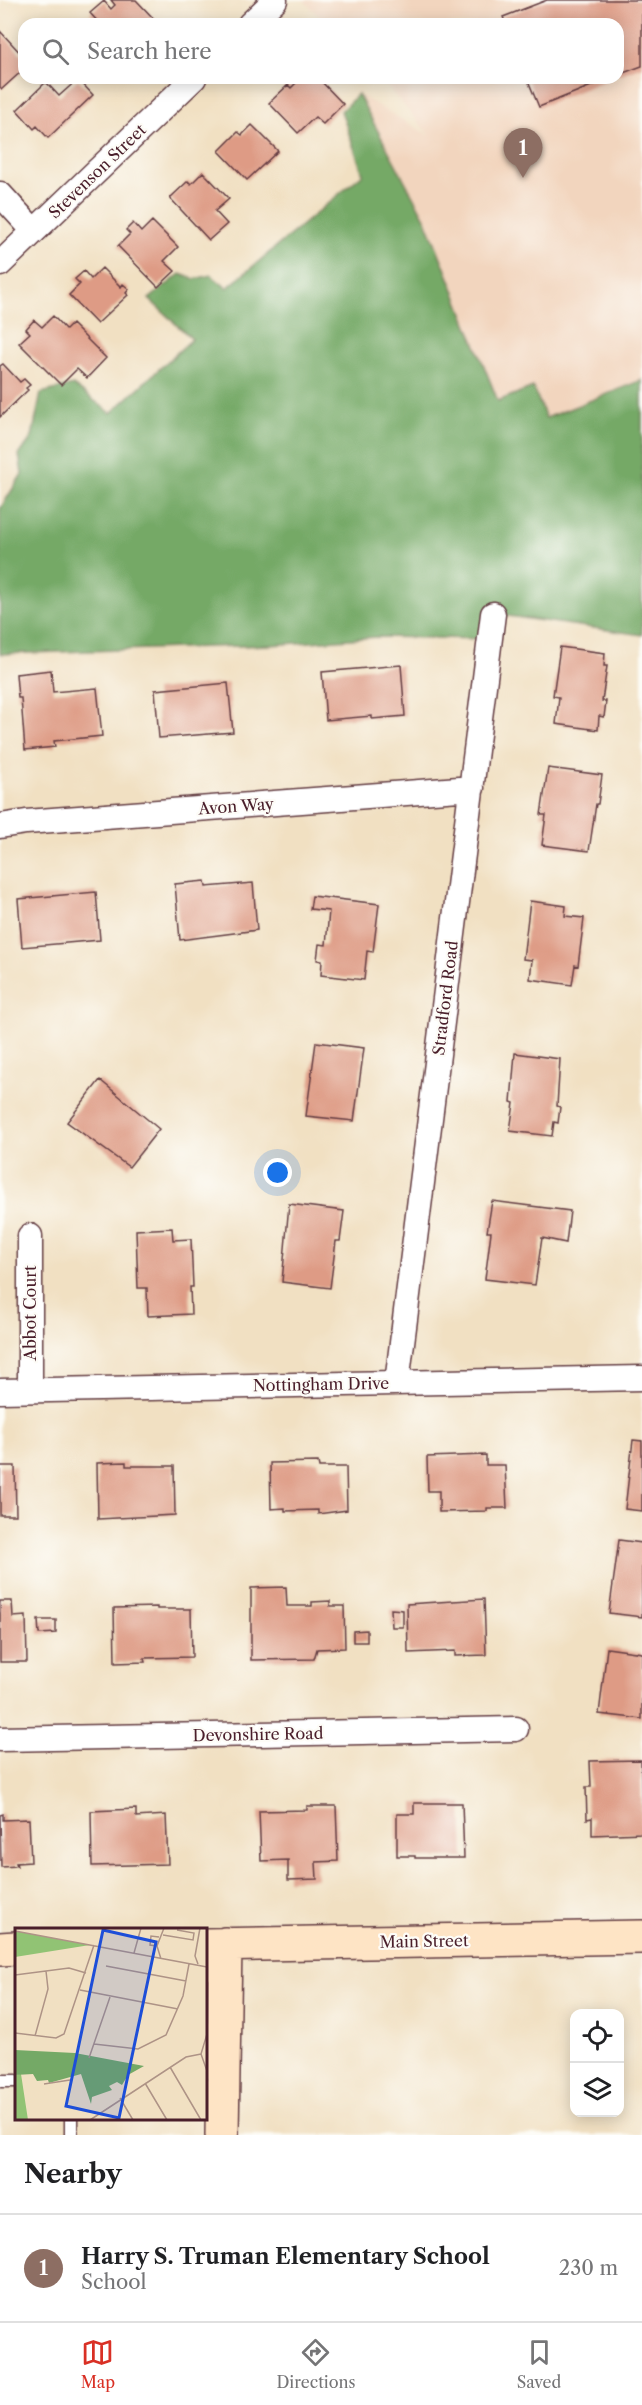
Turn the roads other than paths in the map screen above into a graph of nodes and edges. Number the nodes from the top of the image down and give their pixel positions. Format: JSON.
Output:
{"nodes":[{"id":1,"x":275,"y":0,"type":"edge"},
{"id":2,"x":256,"y":18,"type":"edge"},
{"id":3,"x":188,"y":84,"type":"edge"},
{"id":4,"x":0,"y":194,"type":"edge"},
{"id":5,"x":34,"y":231,"type":"junction"},
{"id":6,"x":0,"y":264,"type":"edge"},
{"id":7,"x":493,"y":614,"type":"dead end"},
{"id":8,"x":472,"y":788,"type":"junction"},
{"id":9,"x":0,"y":826,"type":"edge"},
{"id":10,"x":30,"y":1236,"type":"dead end"},
{"id":11,"x":642,"y":1378,"type":"edge"},
{"id":12,"x":397,"y":1383,"type":"junction"},
{"id":13,"x":30,"y":1390,"type":"junction"},
{"id":14,"x":0,"y":1391,"type":"edge"},
{"id":15,"x":516,"y":1729,"type":"dead end"},
{"id":16,"x":0,"y":1739,"type":"edge"},
{"id":17,"x":642,"y":1937,"type":"edge"},
{"id":18,"x":215,"y":1945,"type":"edge"},
{"id":19,"x":15,"y":1948,"type":"edge"},
{"id":20,"x":0,"y":1949,"type":"edge"},
{"id":21,"x":222,"y":2135,"type":"edge"}],
"edges":[{"from":1,"to":2,"type":"street"},
{"from":3,"to":5,"type":"street","name":"Stevenson Street"},
{"from":4,"to":5,"type":"street"},
{"from":5,"to":6,"type":"street","name":"Stevenson Street"},
{"from":7,"to":8,"type":"street","name":"Stradford Road"},
{"from":8,"to":9,"type":"street","name":"Avon Way"},
{"from":8,"to":12,"type":"street","name":"Stradford Road"},
{"from":10,"to":13,"type":"street","name":"Abbot Court"},
{"from":11,"to":12,"type":"street","name":"Nottingham Drive"},
{"from":12,"to":13,"type":"street","name":"Nottingham Drive"},
{"from":13,"to":14,"type":"street","name":"Nottingham Drive"},
{"from":15,"to":16,"type":"street","name":"Devonshire Road"},
{"from":17,"to":18,"type":"main road","name":"Main Street"},
{"from":18,"to":21,"type":"main road"},
{"from":19,"to":20,"type":"main road"}]}
